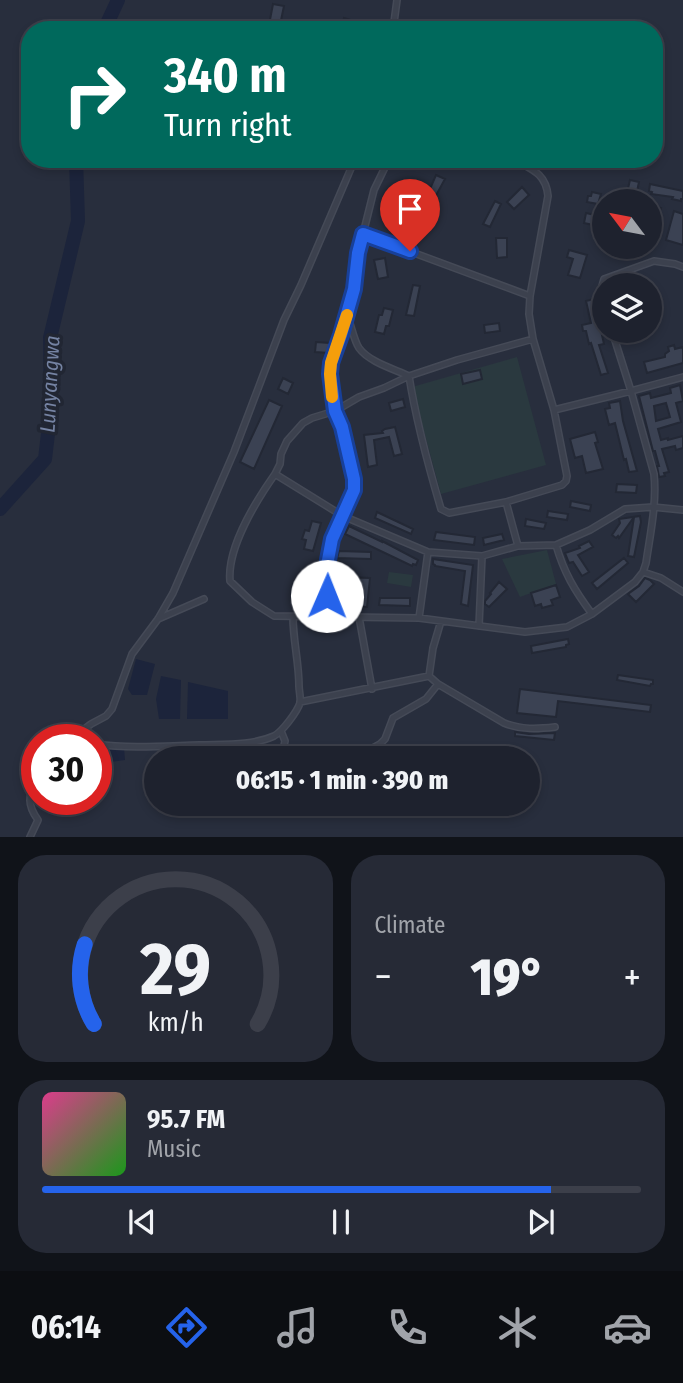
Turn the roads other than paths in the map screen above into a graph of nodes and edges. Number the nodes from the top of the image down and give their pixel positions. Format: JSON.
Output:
{"nodes":[{"id":1,"x":397,"y":0,"type":"edge"},
{"id":2,"x":394,"y":21,"type":"edge"},
{"id":3,"x":351,"y":168,"type":"edge"},
{"id":4,"x":385,"y":168,"type":"edge"},
{"id":5,"x":529,"y":168,"type":"edge"},
{"id":6,"x":363,"y":234,"type":"junction"},
{"id":7,"x":683,"y":267,"type":"edge"},
{"id":8,"x":620,"y":273,"type":"edge"},
{"id":9,"x":530,"y":296,"type":"junction"},
{"id":10,"x":347,"y":315,"type":"junction"},
{"id":11,"x":533,"y":339,"type":"junction"},
{"id":12,"x":616,"y":343,"type":"edge"},
{"id":13,"x":409,"y":376,"type":"junction"},
{"id":14,"x":683,"y":377,"type":"edge"},
{"id":15,"x":631,"y":391,"type":"junction"},
{"id":16,"x":554,"y":410,"type":"junction"},
{"id":17,"x":335,"y":411,"type":"junction"},
{"id":18,"x":275,"y":474,"type":"junction"},
{"id":19,"x":506,"y":502,"type":"junction"},
{"id":20,"x":653,"y":507,"type":"junction"},
{"id":21,"x":683,"y":510,"type":"edge"},
{"id":22,"x":344,"y":516,"type":"junction"},
{"id":23,"x":555,"y":545,"type":"junction"},
{"id":24,"x":518,"y":546,"type":"junction"},
{"id":25,"x":428,"y":552,"type":"junction"},
{"id":26,"x":482,"y":556,"type":"junction"},
{"id":27,"x":643,"y":572,"type":"junction"},
{"id":28,"x":683,"y":592,"type":"edge"},
{"id":29,"x":204,"y":599,"type":"dead end"},
{"id":30,"x":592,"y":614,"type":"junction"},
{"id":31,"x":293,"y":617,"type":"junction"},
{"id":32,"x":330,"y":617,"type":"junction"},
{"id":33,"x":359,"y":617,"type":"junction"},
{"id":34,"x":419,"y":618,"type":"junction"},
{"id":35,"x":158,"y":620,"type":"junction"},
{"id":36,"x":441,"y":621,"type":"junction"},
{"id":37,"x":479,"y":626,"type":"junction"},
{"id":38,"x":429,"y":676,"type":"junction"},
{"id":39,"x":438,"y":684,"type":"junction"},
{"id":40,"x":372,"y":689,"type":"junction"},
{"id":41,"x":300,"y":702,"type":"junction"},
{"id":42,"x":91,"y":724,"type":"edge"},
{"id":43,"x":555,"y":727,"type":"dead end"},
{"id":44,"x":281,"y":731,"type":"junction"},
{"id":45,"x":112,"y":745,"type":"edge"},
{"id":46,"x":34,"y":815,"type":"edge"},
{"id":47,"x":30,"y":837,"type":"edge"}],
"edges":[{"from":1,"to":2,"type":"street"},
{"from":3,"to":35,"type":"street"},
{"from":4,"to":6,"type":"street"},
{"from":5,"to":9,"type":"street"},
{"from":6,"to":9,"type":"street"},
{"from":6,"to":10,"type":"street"},
{"from":7,"to":8,"type":"street"},
{"from":9,"to":11,"type":"street"},
{"from":10,"to":13,"type":"street"},
{"from":10,"to":17,"type":"street"},
{"from":11,"to":13,"type":"street"},
{"from":11,"to":16,"type":"street"},
{"from":12,"to":15,"type":"street"},
{"from":13,"to":17,"type":"street"},
{"from":13,"to":19,"type":"street"},
{"from":14,"to":15,"type":"street"},
{"from":15,"to":16,"type":"street"},
{"from":15,"to":20,"type":"street"},
{"from":16,"to":19,"type":"street"},
{"from":17,"to":18,"type":"street"},
{"from":17,"to":22,"type":"street"},
{"from":18,"to":22,"type":"street"},
{"from":18,"to":31,"type":"street"},
{"from":19,"to":24,"type":"street"},
{"from":20,"to":21,"type":"street"},
{"from":20,"to":23,"type":"street"},
{"from":20,"to":27,"type":"street"},
{"from":22,"to":25,"type":"street"},
{"from":22,"to":32,"type":"street"},
{"from":23,"to":24,"type":"street"},
{"from":23,"to":30,"type":"street"},
{"from":24,"to":26,"type":"street"},
{"from":25,"to":26,"type":"street"},
{"from":25,"to":34,"type":"street"},
{"from":26,"to":37,"type":"street"},
{"from":27,"to":28,"type":"street"},
{"from":27,"to":30,"type":"street"},
{"from":29,"to":35,"type":"street"},
{"from":30,"to":37,"type":"street"},
{"from":31,"to":32,"type":"street"},
{"from":31,"to":41,"type":"street"},
{"from":32,"to":33,"type":"street"},
{"from":33,"to":34,"type":"street"},
{"from":33,"to":40,"type":"street"},
{"from":34,"to":36,"type":"street"},
{"from":35,"to":42,"type":"street"},
{"from":36,"to":37,"type":"street"},
{"from":36,"to":38,"type":"street"},
{"from":38,"to":39,"type":"street"},
{"from":38,"to":40,"type":"street"},
{"from":39,"to":43,"type":"street"},
{"from":39,"to":44,"type":"street"},
{"from":40,"to":41,"type":"street"},
{"from":41,"to":44,"type":"street"},
{"from":44,"to":45,"type":"street"},
{"from":46,"to":47,"type":"street"}]}
